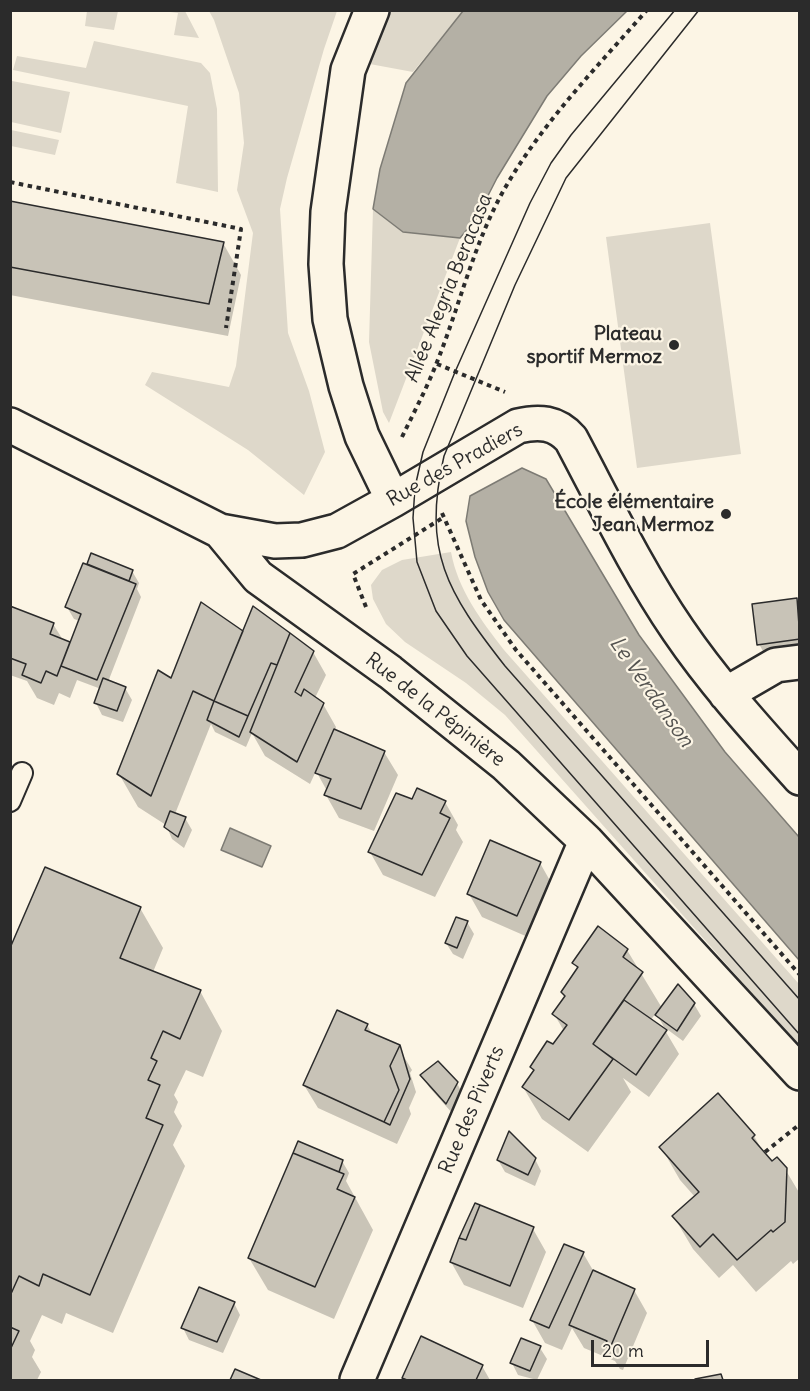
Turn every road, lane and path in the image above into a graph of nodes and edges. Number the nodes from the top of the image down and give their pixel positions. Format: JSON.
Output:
{"nodes":[{"id":1,"x":372,"y":10,"type":"edge"},
{"id":2,"x":647,"y":10,"type":"edge"},
{"id":3,"x":10,"y":182,"type":"edge"},
{"id":4,"x":226,"y":328,"type":"dead end"},
{"id":5,"x":436,"y":364,"type":"junction"},
{"id":6,"x":10,"y":425,"type":"edge"},
{"id":7,"x":518,"y":426,"type":"junction"},
{"id":8,"x":400,"y":441,"type":"dead end"},
{"id":9,"x":393,"y":500,"type":"junction"},
{"id":10,"x":220,"y":531,"type":"junction"},
{"id":11,"x":352,"y":574,"type":"dead end"},
{"id":12,"x":800,"y":662,"type":"edge"},
{"id":13,"x":726,"y":694,"type":"junction"},
{"id":14,"x":22,"y":773,"type":"dead end"},
{"id":15,"x":800,"y":778,"type":"edge"},
{"id":16,"x":10,"y":801,"type":"edge"},
{"id":17,"x":586,"y":841,"type":"junction"},
{"id":18,"x":800,"y":975,"type":"edge"},
{"id":19,"x":800,"y":1072,"type":"edge"},
{"id":20,"x":800,"y":1124,"type":"edge"},
{"id":21,"x":765,"y":1152,"type":"dead end"},
{"id":22,"x":357,"y":1380,"type":"edge"}],
"edges":[{"from":1,"to":9,"type":"street"},
{"from":2,"to":5,"type":"path","name":"Allée Alegria Beracasa"},
{"from":3,"to":4,"type":"path"},
{"from":5,"to":7,"type":"path"},
{"from":5,"to":8,"type":"path","name":"Allée Alegria Beracasa"},
{"from":6,"to":10,"type":"street","name":"Rue de la Pépinière"},
{"from":7,"to":9,"type":"street","name":"Rue des Pradiers"},
{"from":7,"to":13,"type":"street","name":"Rue des Pradiers"},
{"from":9,"to":10,"type":"street","name":"Rue des Pradiers"},
{"from":10,"to":17,"type":"street","name":"Rue de la Pépinière"},
{"from":11,"to":18,"type":"path"},
{"from":12,"to":13,"type":"street"},
{"from":13,"to":15,"type":"street","name":"Rue des Pradiers"},
{"from":14,"to":16,"type":"lane"},
{"from":17,"to":19,"type":"street","name":"Rue de la Pépinière"},
{"from":17,"to":22,"type":"street","name":"Rue des Piverts"},
{"from":20,"to":21,"type":"path"}]}
